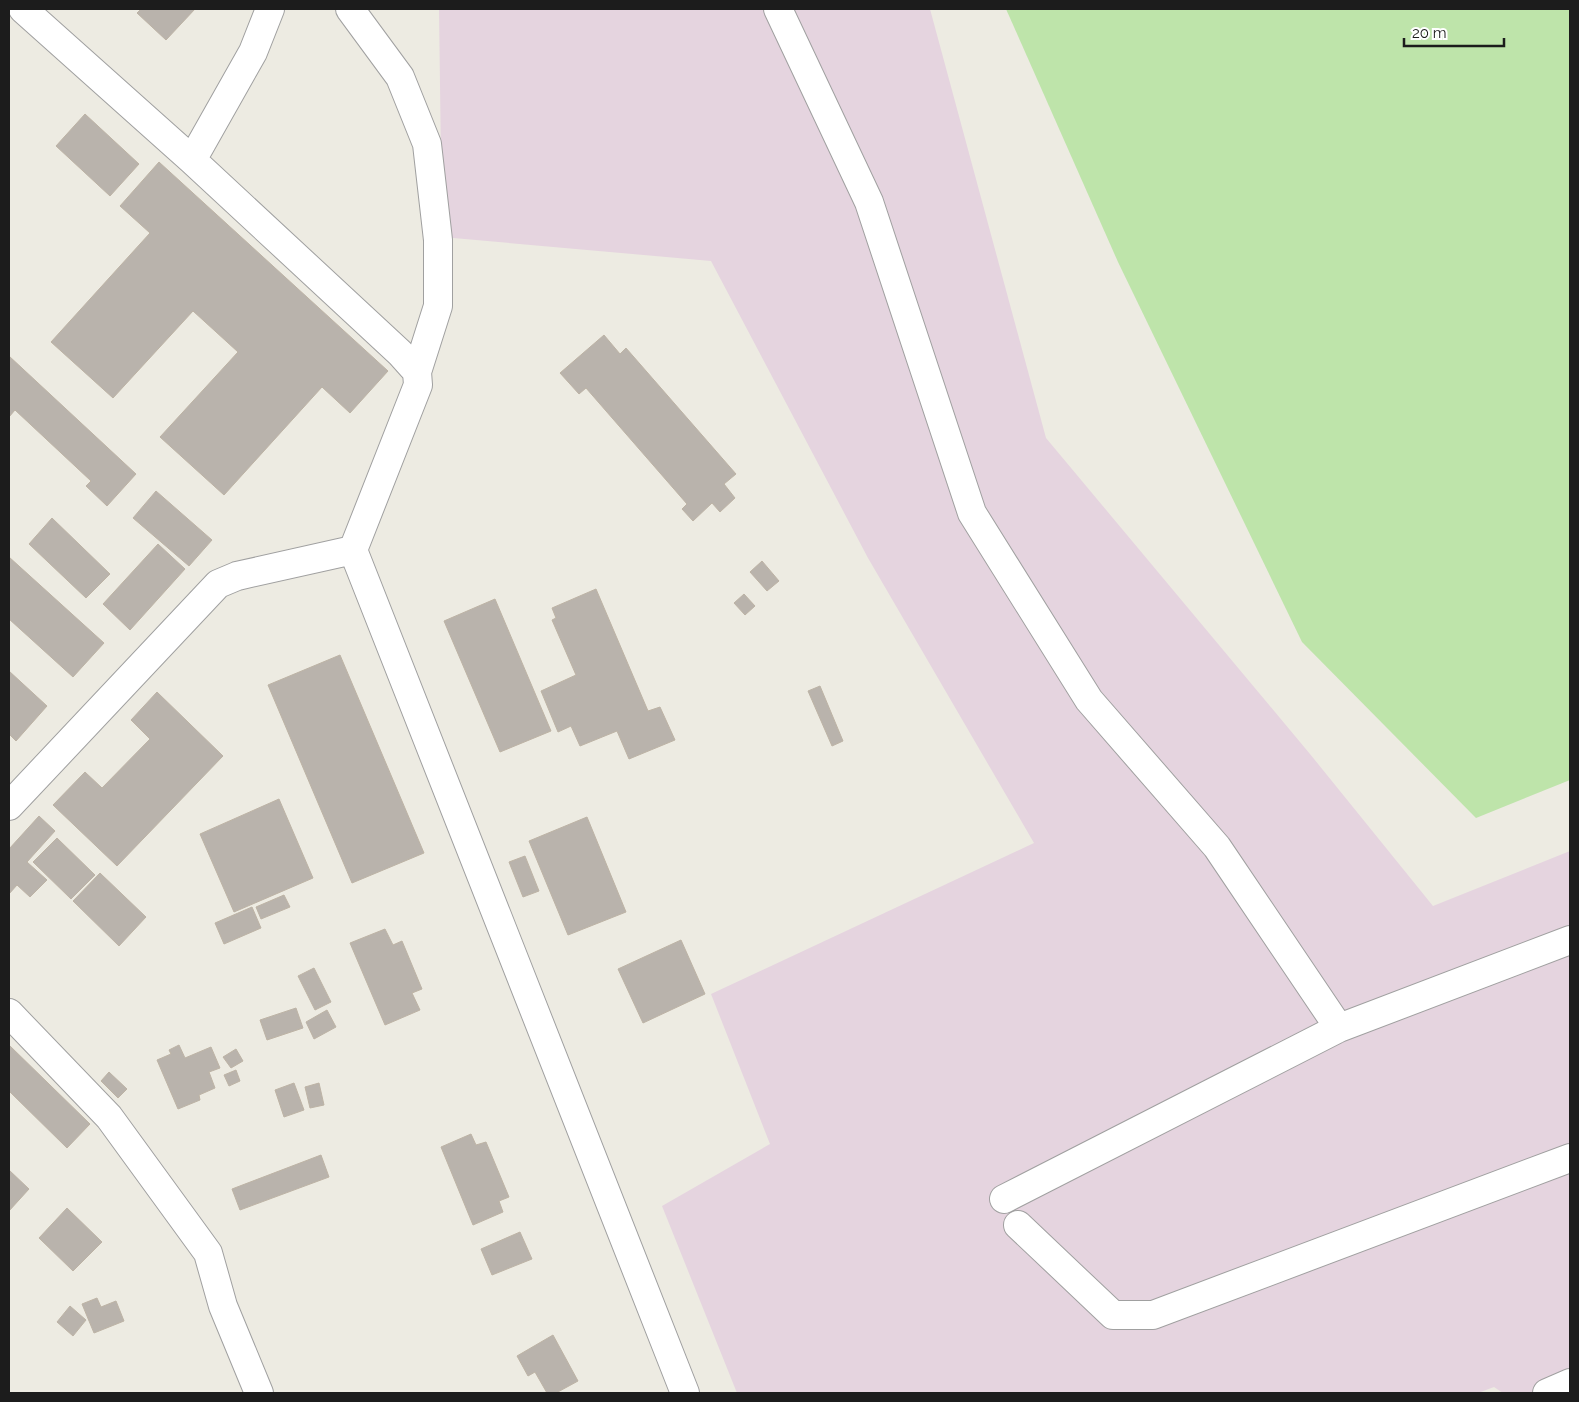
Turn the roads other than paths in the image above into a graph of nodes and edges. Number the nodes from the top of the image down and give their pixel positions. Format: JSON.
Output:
{"nodes":[{"id":1,"x":23,"y":9,"type":"edge"},
{"id":2,"x":270,"y":9,"type":"edge"},
{"id":3,"x":350,"y":9,"type":"edge"},
{"id":4,"x":778,"y":9,"type":"edge"},
{"id":5,"x":192,"y":160,"type":"junction"},
{"id":6,"x":418,"y":372,"type":"junction"},
{"id":7,"x":353,"y":550,"type":"junction"},
{"id":8,"x":9,"y":806,"type":"edge"},
{"id":9,"x":1570,"y":940,"type":"edge"},
{"id":10,"x":9,"y":1013,"type":"edge"},
{"id":11,"x":1339,"y":1028,"type":"junction"},
{"id":12,"x":1570,"y":1158,"type":"edge"},
{"id":13,"x":1004,"y":1199,"type":"dead end"},
{"id":14,"x":1018,"y":1225,"type":"dead end"},
{"id":15,"x":1570,"y":1383,"type":"edge"},
{"id":16,"x":259,"y":1393,"type":"edge"},
{"id":17,"x":685,"y":1393,"type":"edge"},
{"id":18,"x":1547,"y":1393,"type":"edge"}],
"edges":[{"from":1,"to":5,"type":"street"},
{"from":2,"to":5,"type":"street"},
{"from":3,"to":6,"type":"street"},
{"from":4,"to":11,"type":"street"},
{"from":5,"to":6,"type":"street"},
{"from":6,"to":7,"type":"street"},
{"from":7,"to":8,"type":"street"},
{"from":7,"to":17,"type":"street"},
{"from":9,"to":11,"type":"street"},
{"from":10,"to":16,"type":"street"},
{"from":11,"to":13,"type":"street"},
{"from":12,"to":14,"type":"street"},
{"from":15,"to":18,"type":"street"}]}
